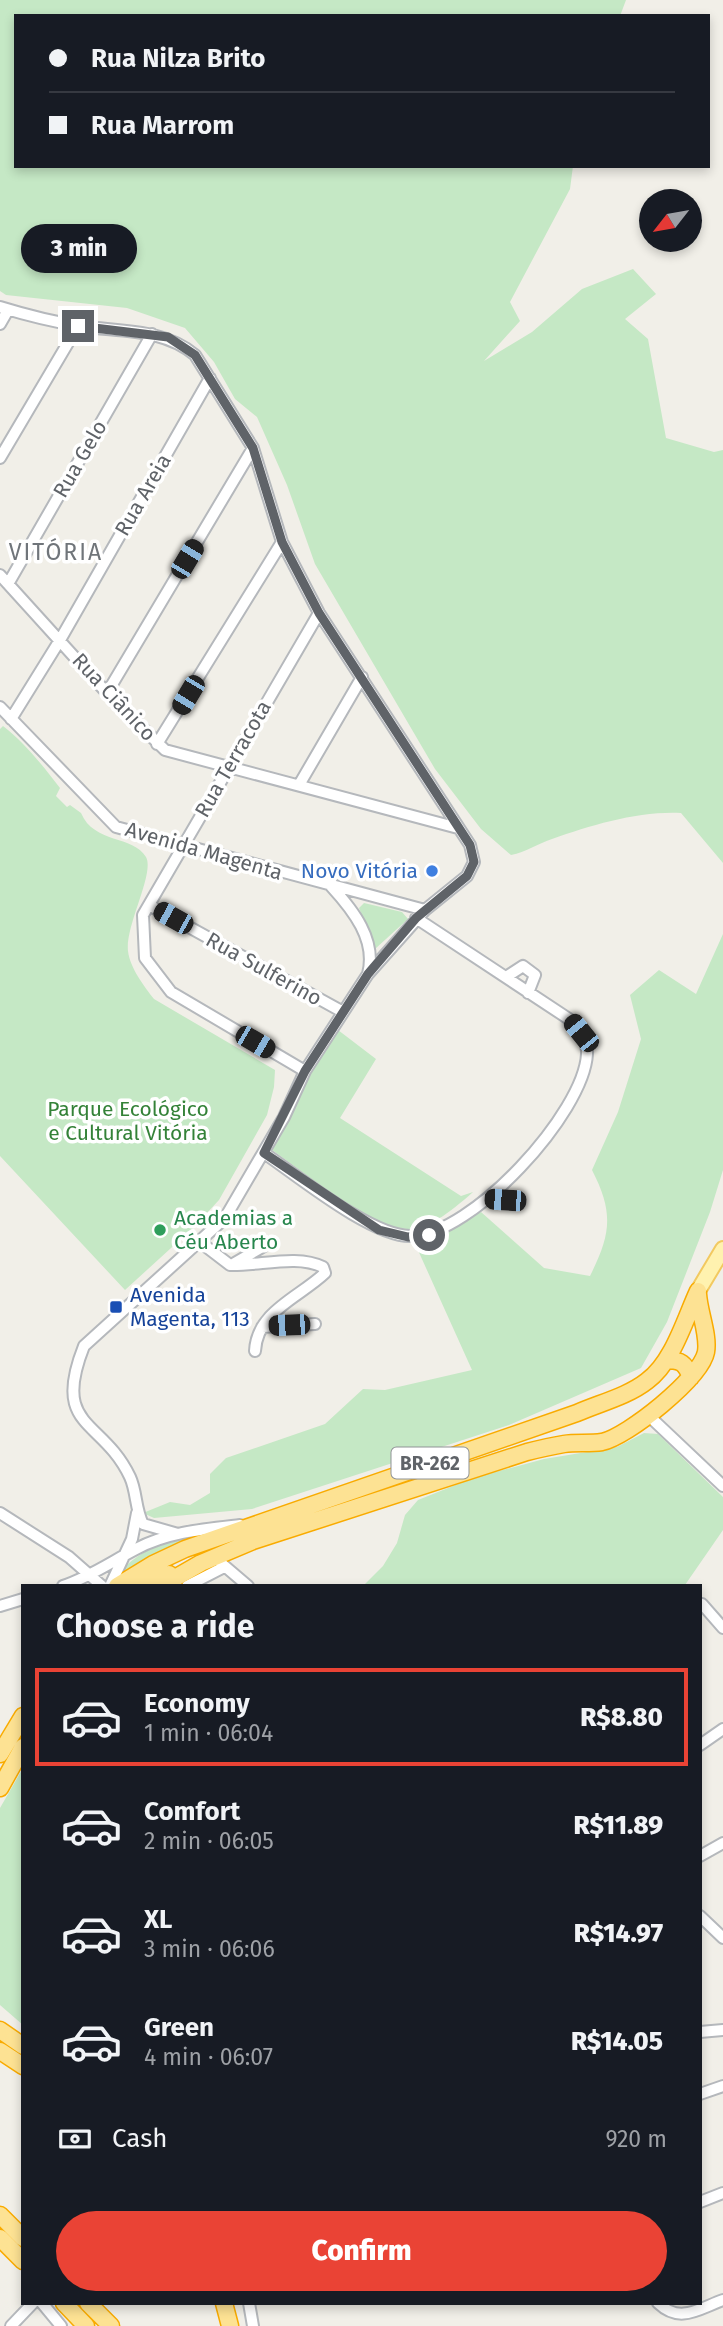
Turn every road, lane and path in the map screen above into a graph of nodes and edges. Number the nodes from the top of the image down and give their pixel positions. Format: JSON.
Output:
{"nodes":[{"id":1,"x":4,"y":309,"type":"edge"},
{"id":2,"x":0,"y":324,"type":"edge"},
{"id":3,"x":78,"y":326,"type":"junction"},
{"id":4,"x":152,"y":334,"type":"junction"},
{"id":5,"x":210,"y":378,"type":"junction"},
{"id":6,"x":253,"y":448,"type":"junction"},
{"id":7,"x":0,"y":458,"type":"edge"},
{"id":8,"x":282,"y":542,"type":"junction"},
{"id":9,"x":4,"y":579,"type":"edge"},
{"id":10,"x":319,"y":613,"type":"junction"},
{"id":11,"x":60,"y":640,"type":"junction"},
{"id":12,"x":362,"y":677,"type":"junction"},
{"id":13,"x":107,"y":693,"type":"junction"},
{"id":14,"x":0,"y":707,"type":"edge"},
{"id":15,"x":11,"y":719,"type":"junction"},
{"id":16,"x":157,"y":744,"type":"junction"},
{"id":17,"x":228,"y":767,"type":"junction"},
{"id":18,"x":299,"y":785,"type":"junction"},
{"id":19,"x":458,"y":828,"type":"junction"},
{"id":20,"x":184,"y":846,"type":"junction"},
{"id":21,"x":331,"y":886,"type":"junction"},
{"id":22,"x":360,"y":893,"type":"junction"},
{"id":23,"x":149,"y":905,"type":"junction"},
{"id":24,"x":349,"y":906,"type":"junction"},
{"id":25,"x":420,"y":914,"type":"junction"},
{"id":26,"x":368,"y":974,"type":"junction"},
{"id":27,"x":506,"y":977,"type":"junction"},
{"id":28,"x":528,"y":993,"type":"junction"},
{"id":29,"x":343,"y":1012,"type":"junction"},
{"id":30,"x":305,"y":1071,"type":"junction"},
{"id":31,"x":264,"y":1153,"type":"junction"},
{"id":32,"x":488,"y":1199,"type":"junction"},
{"id":33,"x":505,"y":1200,"type":"dead end"},
{"id":34,"x":200,"y":1242,"type":"junction"},
{"id":35,"x":271,"y":1242,"type":"dead end"},
{"id":36,"x":723,"y":1249,"type":"edge"},
{"id":37,"x":230,"y":1265,"type":"junction"},
{"id":38,"x":698,"y":1291,"type":"junction"},
{"id":39,"x":316,"y":1324,"type":"dead end"},
{"id":40,"x":262,"y":1326,"type":"junction"},
{"id":41,"x":256,"y":1351,"type":"dead end"},
{"id":42,"x":666,"y":1360,"type":"junction"},
{"id":43,"x":691,"y":1377,"type":"junction"},
{"id":44,"x":648,"y":1415,"type":"junction"},
{"id":45,"x":723,"y":1486,"type":"edge"},
{"id":46,"x":0,"y":1513,"type":"edge"},
{"id":47,"x":137,"y":1513,"type":"junction"},
{"id":48,"x":257,"y":1523,"type":"junction"},
{"id":49,"x":178,"y":1534,"type":"junction"},
{"id":50,"x":123,"y":1557,"type":"junction"},
{"id":51,"x":213,"y":1562,"type":"junction"},
{"id":52,"x":91,"y":1576,"type":"junction"},
{"id":53,"x":73,"y":1584,"type":"edge"},
{"id":54,"x":100,"y":1584,"type":"edge"},
{"id":55,"x":111,"y":1584,"type":"edge"},
{"id":56,"x":120,"y":1584,"type":"edge"},
{"id":57,"x":149,"y":1584,"type":"edge"},
{"id":58,"x":165,"y":1584,"type":"edge"},
{"id":59,"x":189,"y":1584,"type":"edge"},
{"id":60,"x":246,"y":1584,"type":"edge"},
{"id":61,"x":21,"y":1600,"type":"edge"},
{"id":62,"x":702,"y":1604,"type":"dead end"},
{"id":63,"x":0,"y":1606,"type":"edge"},
{"id":64,"x":723,"y":1628,"type":"edge"},
{"id":65,"x":21,"y":1719,"type":"edge"},
{"id":66,"x":723,"y":1729,"type":"edge"},
{"id":67,"x":702,"y":1743,"type":"edge"},
{"id":68,"x":21,"y":1751,"type":"edge"},
{"id":69,"x":0,"y":1754,"type":"edge"},
{"id":70,"x":0,"y":1788,"type":"edge"},
{"id":71,"x":723,"y":1843,"type":"edge"},
{"id":72,"x":702,"y":1855,"type":"edge"},
{"id":73,"x":702,"y":1918,"type":"edge"},
{"id":74,"x":713,"y":1928,"type":"junction"},
{"id":75,"x":702,"y":1929,"type":"edge"},
{"id":76,"x":723,"y":1938,"type":"edge"},
{"id":77,"x":0,"y":2030,"type":"edge"},
{"id":78,"x":723,"y":2030,"type":"edge"},
{"id":79,"x":702,"y":2032,"type":"edge"},
{"id":80,"x":21,"y":2045,"type":"edge"},
{"id":81,"x":0,"y":2051,"type":"edge"},
{"id":82,"x":21,"y":2066,"type":"edge"},
{"id":83,"x":723,"y":2086,"type":"edge"},
{"id":84,"x":702,"y":2093,"type":"edge"},
{"id":85,"x":723,"y":2193,"type":"edge"},
{"id":86,"x":702,"y":2201,"type":"edge"},
{"id":87,"x":0,"y":2215,"type":"edge"},
{"id":88,"x":15,"y":2234,"type":"edge"},
{"id":89,"x":21,"y":2255,"type":"edge"},
{"id":90,"x":723,"y":2300,"type":"edge"},
{"id":91,"x":31,"y":2305,"type":"edge"},
{"id":92,"x":44,"y":2305,"type":"edge"},
{"id":93,"x":66,"y":2305,"type":"edge"},
{"id":94,"x":90,"y":2305,"type":"edge"},
{"id":95,"x":224,"y":2305,"type":"edge"},
{"id":96,"x":252,"y":2305,"type":"edge"},
{"id":97,"x":660,"y":2305,"type":"edge"},
{"id":98,"x":11,"y":2326,"type":"edge"},
{"id":99,"x":61,"y":2326,"type":"edge"},
{"id":100,"x":86,"y":2326,"type":"edge"},
{"id":101,"x":111,"y":2326,"type":"edge"},
{"id":102,"x":230,"y":2326,"type":"edge"},
{"id":103,"x":253,"y":2326,"type":"edge"}],
"edges":[{"from":1,"to":2,"type":"street"},
{"from":1,"to":3,"type":"street"},
{"from":3,"to":4,"type":"street"},
{"from":3,"to":7,"type":"street"},
{"from":4,"to":5,"type":"street"},
{"from":4,"to":9,"type":"street","name":"Rua Gelo"},
{"from":5,"to":6,"type":"street"},
{"from":5,"to":11,"type":"street","name":"Rua Areia"},
{"from":6,"to":8,"type":"street"},
{"from":6,"to":13,"type":"street"},
{"from":8,"to":10,"type":"street"},
{"from":8,"to":16,"type":"street"},
{"from":9,"to":11,"type":"street","name":"Rua Ciânico"},
{"from":10,"to":12,"type":"street"},
{"from":10,"to":17,"type":"street","name":"Rua Terracota"},
{"from":11,"to":13,"type":"street","name":"Rua Ciânico"},
{"from":11,"to":15,"type":"street","name":"Rua Areia"},
{"from":12,"to":18,"type":"street"},
{"from":12,"to":19,"type":"street"},
{"from":13,"to":16,"type":"street","name":"Rua Ciânico"},
{"from":14,"to":15,"type":"street","name":"Avenida Magenta"},
{"from":15,"to":20,"type":"street","name":"Avenida Magenta"},
{"from":16,"to":17,"type":"street","name":"Rua Ciânico"},
{"from":17,"to":18,"type":"street","name":"Rua Ciânico"},
{"from":17,"to":20,"type":"street","name":"Rua Terracota"},
{"from":18,"to":19,"type":"street","name":"Rua Ciânico"},
{"from":19,"to":25,"type":"street"},
{"from":20,"to":21,"type":"street","name":"Avenida Magenta"},
{"from":20,"to":23,"type":"street","name":"Rua Terracota"},
{"from":21,"to":22,"type":"street","name":"Avenida Magenta"},
{"from":21,"to":24,"type":"street"},
{"from":22,"to":24,"type":"street"},
{"from":22,"to":25,"type":"street","name":"Avenida Magenta"},
{"from":23,"to":29,"type":"street","name":"Rua Sulferino"},
{"from":23,"to":30,"type":"street","name":"Rua Terracota"},
{"from":24,"to":26,"type":"street"},
{"from":25,"to":26,"type":"street"},
{"from":25,"to":27,"type":"street","name":"Avenida Magenta"},
{"from":26,"to":29,"type":"street"},
{"from":27,"to":28,"type":"street","name":"Avenida Magenta"},
{"from":27,"to":28,"type":"street"},
{"from":28,"to":32,"type":"street","name":"Avenida Magenta"},
{"from":29,"to":30,"type":"street"},
{"from":30,"to":31,"type":"street"},
{"from":31,"to":32,"type":"street","name":"Avenida Magenta"},
{"from":31,"to":34,"type":"street"},
{"from":32,"to":33,"type":"street"},
{"from":34,"to":37,"type":"street"},
{"from":34,"to":47,"type":"street"},
{"from":35,"to":37,"type":"street"},
{"from":36,"to":38,"type":"main road","number":"BR-262"},
{"from":37,"to":40,"type":"street"},
{"from":38,"to":42,"type":"highway","number":"BR-262"},
{"from":38,"to":43,"type":"highway","number":"BR-262"},
{"from":39,"to":40,"type":"street"},
{"from":40,"to":41,"type":"street"},
{"from":42,"to":43,"type":"highway"},
{"from":42,"to":48,"type":"highway","number":"BR-262"},
{"from":43,"to":44,"type":"highway","number":"BR-262"},
{"from":44,"to":45,"type":"street"},
{"from":44,"to":51,"type":"highway","number":"BR-262"},
{"from":46,"to":52,"type":"street"},
{"from":47,"to":49,"type":"street"},
{"from":47,"to":50,"type":"street"},
{"from":48,"to":49,"type":"street"},
{"from":48,"to":56,"type":"highway","number":"BR-262"},
{"from":49,"to":50,"type":"street"},
{"from":50,"to":52,"type":"street"},
{"from":50,"to":55,"type":"street"},
{"from":51,"to":57,"type":"highway"},
{"from":51,"to":58,"type":"highway","number":"BR-262"},
{"from":51,"to":59,"type":"street"},
{"from":51,"to":60,"type":"street"},
{"from":52,"to":53,"type":"street"},
{"from":52,"to":54,"type":"street"},
{"from":61,"to":63,"type":"street"},
{"from":62,"to":64,"type":"street"},
{"from":65,"to":69,"type":"highway"},
{"from":66,"to":67,"type":"street"},
{"from":68,"to":70,"type":"highway"},
{"from":71,"to":72,"type":"street"},
{"from":73,"to":74,"type":"street"},
{"from":74,"to":75,"type":"street"},
{"from":74,"to":76,"type":"street"},
{"from":77,"to":80,"type":"highway"},
{"from":78,"to":79,"type":"street"},
{"from":81,"to":82,"type":"highway"},
{"from":83,"to":84,"type":"street"},
{"from":85,"to":86,"type":"street"},
{"from":87,"to":88,"type":"highway"},
{"from":88,"to":89,"type":"highway"},
{"from":90,"to":97,"type":"street"},
{"from":91,"to":98,"type":"street"},
{"from":92,"to":99,"type":"street"},
{"from":93,"to":100,"type":"highway"},
{"from":94,"to":101,"type":"highway"},
{"from":95,"to":102,"type":"highway"},
{"from":96,"to":103,"type":"street"}]}
